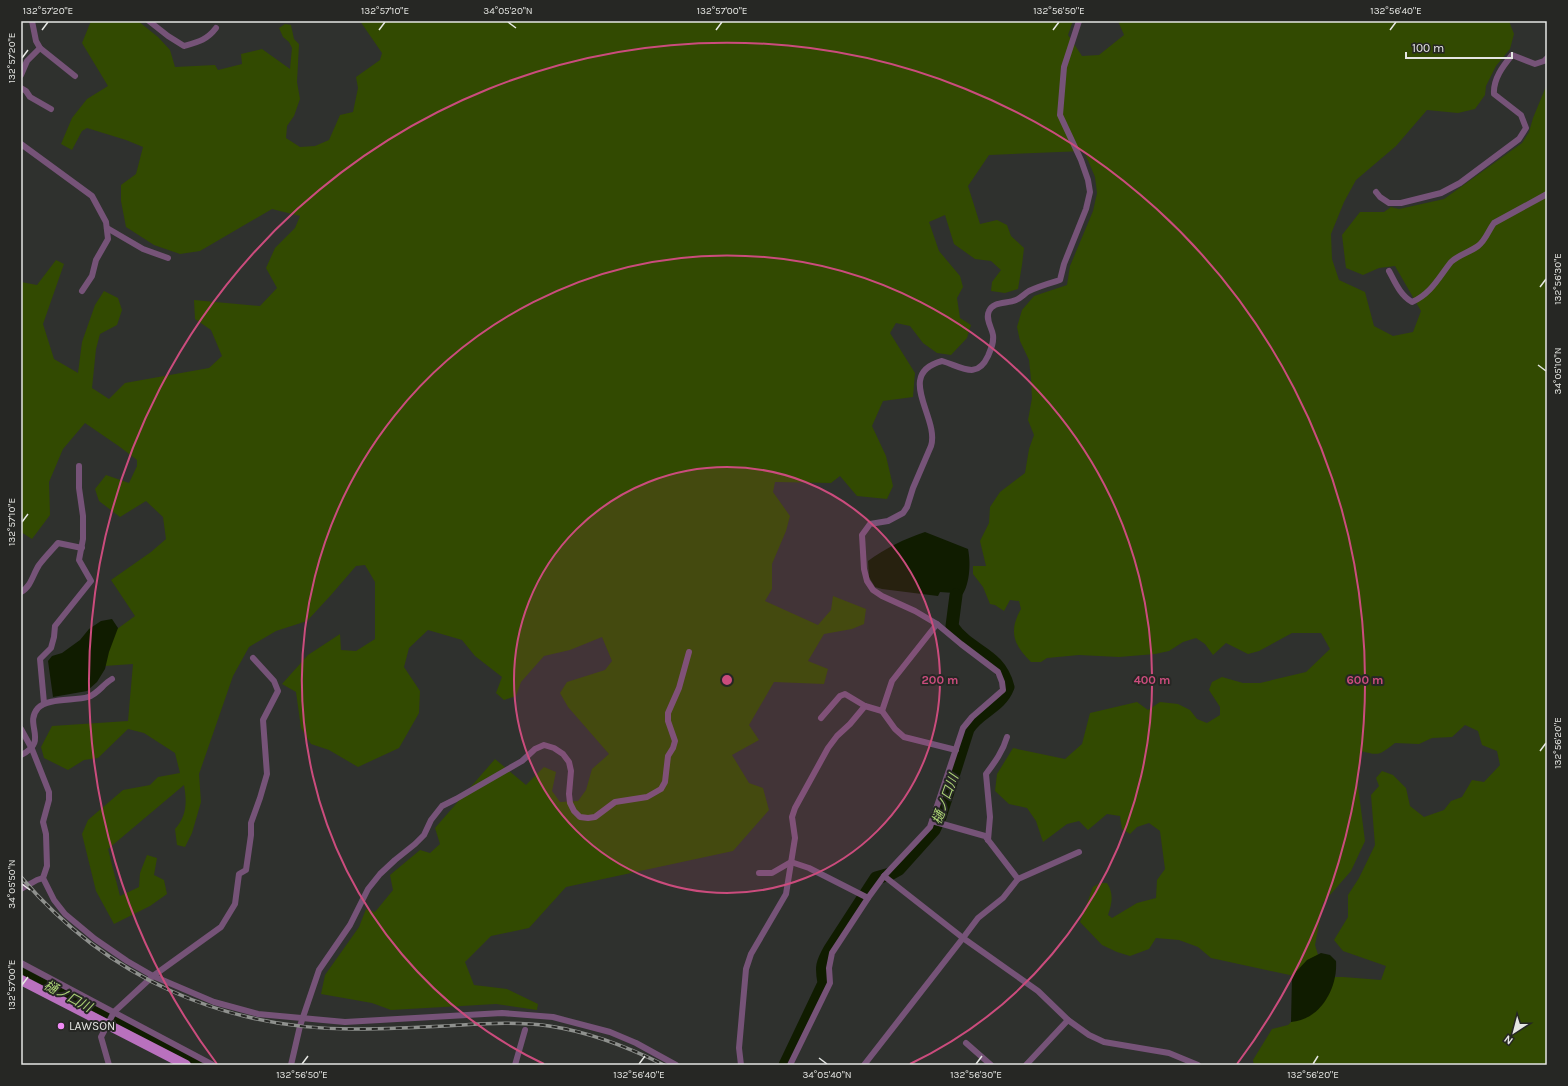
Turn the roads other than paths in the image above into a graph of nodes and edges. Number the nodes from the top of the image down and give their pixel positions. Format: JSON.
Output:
{"nodes":[{"id":1,"x":32,"y":21,"type":"edge"},
{"id":2,"x":149,"y":21,"type":"edge"},
{"id":3,"x":1079,"y":21,"type":"edge"},
{"id":4,"x":216,"y":28,"type":"dead end"},
{"id":5,"x":40,"y":48,"type":"junction"},
{"id":6,"x":1547,"y":58,"type":"edge"},
{"id":7,"x":21,"y":75,"type":"edge"},
{"id":8,"x":75,"y":76,"type":"dead end"},
{"id":9,"x":21,"y":88,"type":"edge"},
{"id":10,"x":51,"y":109,"type":"dead end"},
{"id":11,"x":21,"y":144,"type":"edge"},
{"id":12,"x":1376,"y":192,"type":"dead end"},
{"id":13,"x":1547,"y":194,"type":"edge"},
{"id":14,"x":107,"y":228,"type":"junction"},
{"id":15,"x":168,"y":258,"type":"dead end"},
{"id":16,"x":1389,"y":271,"type":"dead end"},
{"id":17,"x":82,"y":291,"type":"dead end"},
{"id":18,"x":79,"y":466,"type":"dead end"},
{"id":19,"x":82,"y":548,"type":"junction"},
{"id":20,"x":21,"y":592,"type":"edge"},
{"id":21,"x":937,"y":624,"type":"junction"},
{"id":22,"x":689,"y":652,"type":"dead end"},
{"id":23,"x":253,"y":658,"type":"dead end"},
{"id":24,"x":112,"y":679,"type":"dead end"},
{"id":25,"x":44,"y":703,"type":"junction"},
{"id":26,"x":865,"y":706,"type":"junction"},
{"id":27,"x":882,"y":711,"type":"junction"},
{"id":28,"x":821,"y":718,"type":"dead end"},
{"id":29,"x":21,"y":729,"type":"edge"},
{"id":30,"x":1007,"y":737,"type":"dead end"},
{"id":31,"x":32,"y":749,"type":"junction"},
{"id":32,"x":956,"y":750,"type":"junction"},
{"id":33,"x":21,"y":755,"type":"edge"},
{"id":34,"x":932,"y":821,"type":"junction"},
{"id":35,"x":988,"y":840,"type":"junction"},
{"id":36,"x":1079,"y":852,"type":"dead end"},
{"id":37,"x":791,"y":862,"type":"junction"},
{"id":38,"x":759,"y":873,"type":"dead end"},
{"id":39,"x":884,"y":876,"type":"junction"},
{"id":40,"x":43,"y":878,"type":"junction"},
{"id":41,"x":1018,"y":879,"type":"junction"},
{"id":42,"x":21,"y":889,"type":"edge"},
{"id":43,"x":868,"y":898,"type":"junction"},
{"id":44,"x":963,"y":938,"type":"junction"},
{"id":45,"x":21,"y":963,"type":"edge"},
{"id":46,"x":153,"y":976,"type":"junction"},
{"id":47,"x":21,"y":980,"type":"edge"},
{"id":48,"x":114,"y":1012,"type":"junction"},
{"id":49,"x":303,"y":1018,"type":"junction"},
{"id":50,"x":1068,"y":1020,"type":"junction"},
{"id":51,"x":107,"y":1024,"type":"junction"},
{"id":52,"x":525,"y":1030,"type":"dead end"},
{"id":53,"x":966,"y":1043,"type":"dead end"},
{"id":54,"x":109,"y":1065,"type":"edge"},
{"id":55,"x":186,"y":1065,"type":"edge"},
{"id":56,"x":214,"y":1065,"type":"edge"},
{"id":57,"x":291,"y":1065,"type":"edge"},
{"id":58,"x":515,"y":1065,"type":"edge"},
{"id":59,"x":676,"y":1065,"type":"edge"},
{"id":60,"x":740,"y":1065,"type":"edge"},
{"id":61,"x":790,"y":1065,"type":"edge"},
{"id":62,"x":864,"y":1065,"type":"edge"},
{"id":63,"x":991,"y":1065,"type":"edge"},
{"id":64,"x":1026,"y":1065,"type":"edge"},
{"id":65,"x":1198,"y":1065,"type":"edge"}],
"edges":[{"from":1,"to":5,"type":"street"},
{"from":2,"to":4,"type":"street"},
{"from":3,"to":21,"type":"street"},
{"from":5,"to":7,"type":"street"},
{"from":5,"to":8,"type":"street"},
{"from":6,"to":12,"type":"street"},
{"from":9,"to":10,"type":"street"},
{"from":11,"to":14,"type":"street"},
{"from":13,"to":16,"type":"street"},
{"from":14,"to":15,"type":"street"},
{"from":14,"to":17,"type":"street"},
{"from":18,"to":19,"type":"street"},
{"from":19,"to":20,"type":"street"},
{"from":19,"to":25,"type":"street"},
{"from":21,"to":27,"type":"street"},
{"from":21,"to":32,"type":"street"},
{"from":22,"to":49,"type":"street"},
{"from":23,"to":46,"type":"street"},
{"from":24,"to":25,"type":"street"},
{"from":25,"to":31,"type":"street"},
{"from":26,"to":27,"type":"street"},
{"from":26,"to":28,"type":"street"},
{"from":26,"to":37,"type":"street"},
{"from":27,"to":32,"type":"street"},
{"from":29,"to":31,"type":"street"},
{"from":30,"to":35,"type":"street"},
{"from":31,"to":33,"type":"street"},
{"from":31,"to":40,"type":"street"},
{"from":32,"to":34,"type":"street"},
{"from":34,"to":35,"type":"street"},
{"from":34,"to":39,"type":"street"},
{"from":35,"to":41,"type":"street"},
{"from":36,"to":41,"type":"street"},
{"from":37,"to":38,"type":"street"},
{"from":37,"to":43,"type":"street"},
{"from":37,"to":60,"type":"street"},
{"from":39,"to":43,"type":"street"},
{"from":39,"to":44,"type":"street"},
{"from":40,"to":42,"type":"street"},
{"from":40,"to":46,"type":"street"},
{"from":41,"to":44,"type":"street"},
{"from":43,"to":61,"type":"street"},
{"from":44,"to":50,"type":"street"},
{"from":44,"to":62,"type":"street"},
{"from":45,"to":48,"type":"street"},
{"from":46,"to":48,"type":"street"},
{"from":46,"to":49,"type":"street"},
{"from":47,"to":51,"type":"main road"},
{"from":48,"to":51,"type":"street"},
{"from":48,"to":56,"type":"street"},
{"from":49,"to":57,"type":"street"},
{"from":49,"to":59,"type":"street"},
{"from":50,"to":64,"type":"street"},
{"from":50,"to":65,"type":"street"},
{"from":51,"to":54,"type":"street"},
{"from":51,"to":55,"type":"main road"},
{"from":52,"to":58,"type":"street"},
{"from":53,"to":63,"type":"street"}]}
